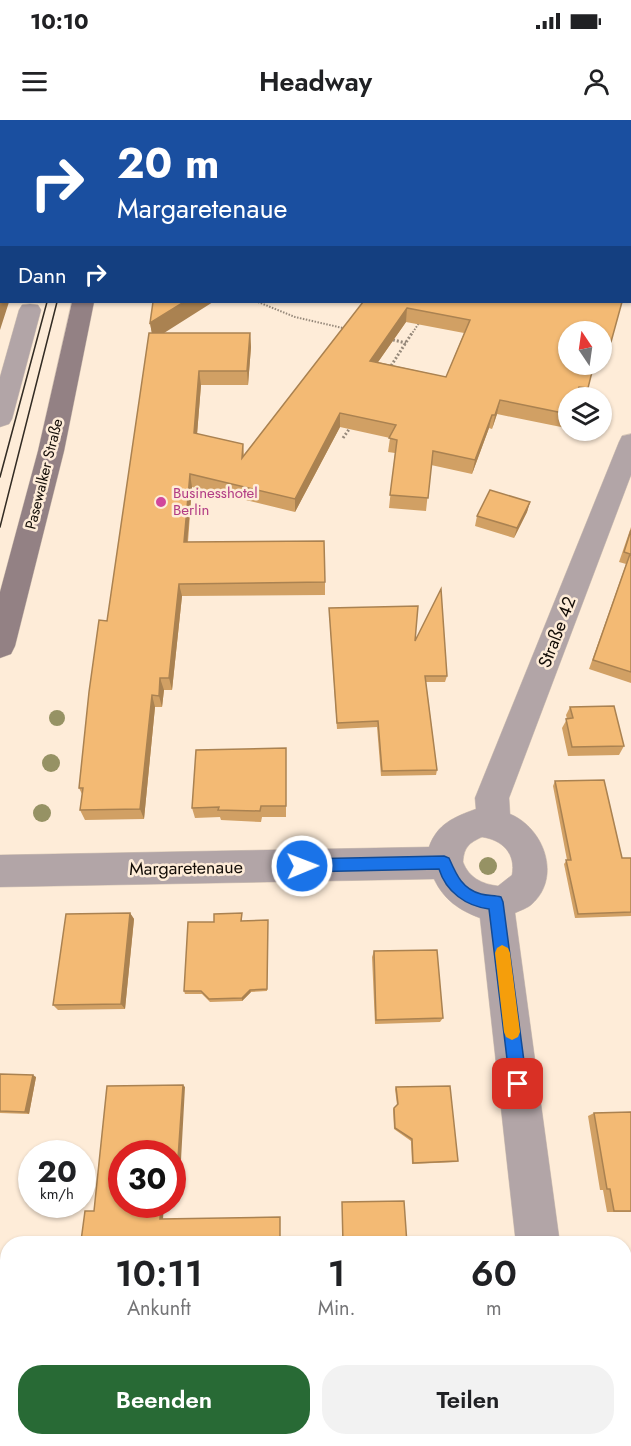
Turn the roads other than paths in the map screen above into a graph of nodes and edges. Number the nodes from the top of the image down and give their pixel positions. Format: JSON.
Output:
{"nodes":[{"id":1,"x":83,"y":303,"type":"edge"},
{"id":2,"x":30,"y":310,"type":"dead end"},
{"id":3,"x":0,"y":419,"type":"edge"},
{"id":4,"x":631,"y":442,"type":"edge"},
{"id":5,"x":0,"y":646,"type":"edge"},
{"id":6,"x":494,"y":824,"type":"junction"},
{"id":7,"x":444,"y":863,"type":"junction"},
{"id":8,"x":0,"y":872,"type":"edge"},
{"id":9,"x":496,"y":902,"type":"junction"},
{"id":10,"x":537,"y":1236,"type":"edge"}],
"edges":[{"from":1,"to":5,"type":"main road","name":"Pasewalker Straße"},
{"from":2,"to":3,"type":"street"},
{"from":4,"to":6,"type":"street","name":"Straße 42"},
{"from":6,"to":7,"type":"street"},
{"from":6,"to":9,"type":"street"},
{"from":7,"to":8,"type":"street","name":"Margaretenaue"},
{"from":7,"to":9,"type":"street"},
{"from":9,"to":10,"type":"street"}]}
